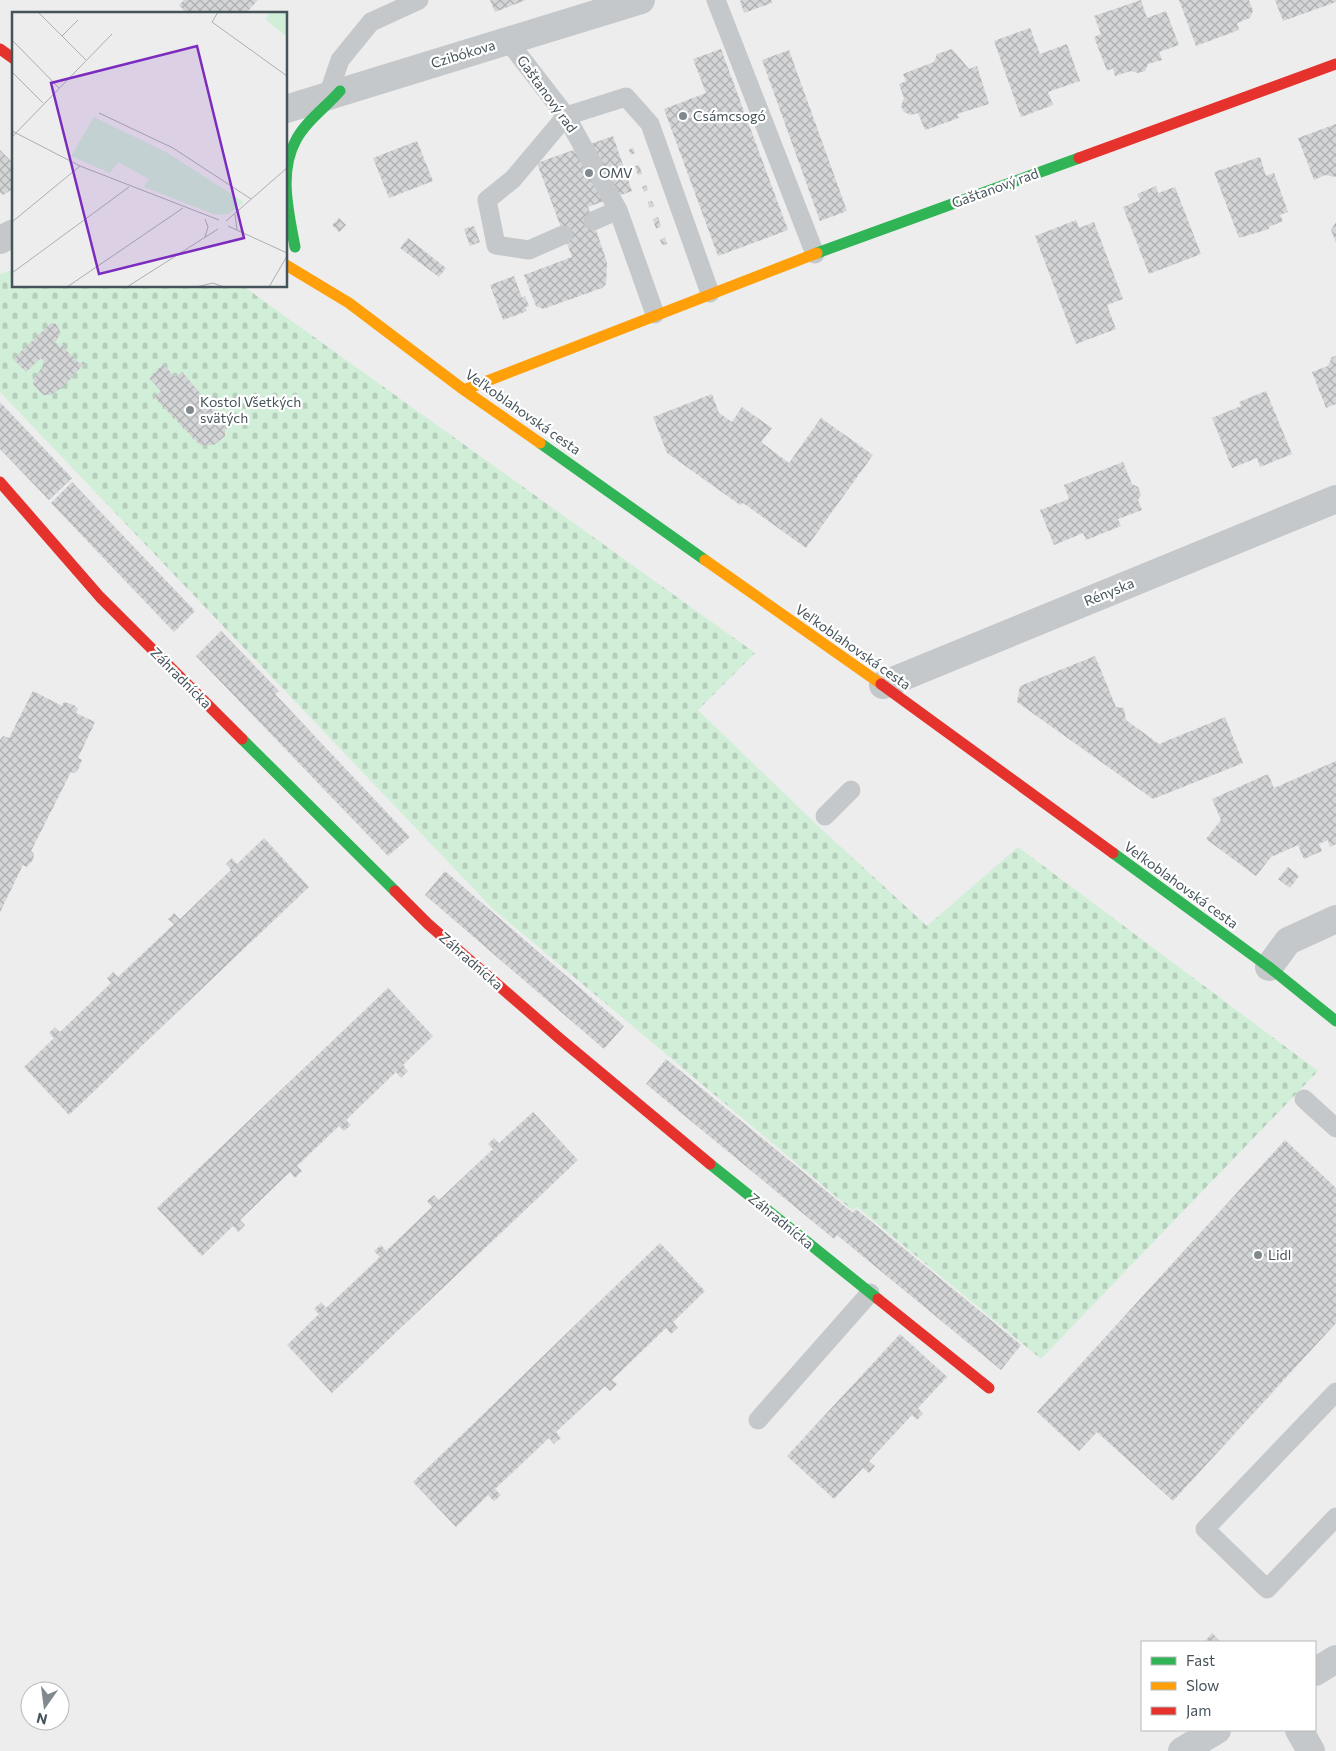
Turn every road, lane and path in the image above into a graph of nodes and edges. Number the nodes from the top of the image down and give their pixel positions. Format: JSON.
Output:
{"nodes":[{"id":1,"x":418,"y":0,"type":"edge"},
{"id":2,"x":641,"y":0,"type":"edge"},
{"id":3,"x":716,"y":0,"type":"edge"},
{"id":4,"x":0,"y":38,"type":"edge"},
{"id":5,"x":508,"y":40,"type":"junction"},
{"id":6,"x":12,"y":43,"type":"edge"},
{"id":7,"x":0,"y":50,"type":"edge"},
{"id":8,"x":12,"y":58,"type":"edge"},
{"id":9,"x":1336,"y":64,"type":"edge"},
{"id":10,"x":334,"y":93,"type":"junction"},
{"id":11,"x":288,"y":108,"type":"edge"},
{"id":12,"x":566,"y":116,"type":"junction"},
{"id":13,"x":288,"y":168,"type":"edge"},
{"id":14,"x":288,"y":168,"type":"edge"},
{"id":15,"x":288,"y":202,"type":"edge"},
{"id":16,"x":288,"y":202,"type":"edge"},
{"id":17,"x":618,"y":210,"type":"junction"},
{"id":18,"x":593,"y":221,"type":"dead end"},
{"id":19,"x":12,"y":234,"type":"edge"},
{"id":20,"x":563,"y":234,"type":"dead end"},
{"id":21,"x":0,"y":240,"type":"edge"},
{"id":22,"x":288,"y":240,"type":"edge"},
{"id":23,"x":815,"y":254,"type":"junction"},
{"id":24,"x":288,"y":267,"type":"edge"},
{"id":25,"x":315,"y":268,"type":"dead end"},
{"id":26,"x":710,"y":293,"type":"junction"},
{"id":27,"x":349,"y":303,"type":"junction"},
{"id":28,"x":655,"y":314,"type":"junction"},
{"id":29,"x":464,"y":390,"type":"junction"},
{"id":30,"x":0,"y":482,"type":"edge"},
{"id":31,"x":1336,"y":499,"type":"edge"},
{"id":32,"x":883,"y":685,"type":"junction"},
{"id":33,"x":850,"y":790,"type":"dead end"},
{"id":34,"x":825,"y":816,"type":"dead end"},
{"id":35,"x":1336,"y":919,"type":"edge"},
{"id":36,"x":1269,"y":967,"type":"junction"},
{"id":37,"x":1336,"y":1021,"type":"edge"},
{"id":38,"x":1304,"y":1099,"type":"dead end"},
{"id":39,"x":1336,"y":1128,"type":"edge"},
{"id":40,"x":870,"y":1293,"type":"junction"},
{"id":41,"x":990,"y":1388,"type":"dead end"},
{"id":42,"x":1336,"y":1392,"type":"edge"},
{"id":43,"x":758,"y":1420,"type":"dead end"},
{"id":44,"x":1336,"y":1517,"type":"edge"},
{"id":45,"x":1336,"y":1659,"type":"edge"},
{"id":46,"x":1316,"y":1671,"type":"edge"},
{"id":47,"x":1215,"y":1731,"type":"edge"},
{"id":48,"x":1301,"y":1731,"type":"edge"},
{"id":49,"x":1182,"y":1751,"type":"edge"},
{"id":50,"x":1311,"y":1751,"type":"edge"}],
"edges":[{"from":1,"to":10,"type":"lane"},
{"from":2,"to":5,"type":"street","name":"Czibókova"},
{"from":3,"to":23,"type":"lane"},
{"from":4,"to":6,"type":"street"},
{"from":5,"to":10,"type":"street","name":"Czibókova"},
{"from":5,"to":12,"type":"lane","name":"Gaštanový rad"},
{"from":7,"to":8,"type":"street"},
{"from":9,"to":23,"type":"street","name":"Gaštanový rad"},
{"from":10,"to":11,"type":"street","name":"Czibókova"},
{"from":10,"to":13,"type":"street"},
{"from":12,"to":17,"type":"lane","name":"Gaštanový rad"},
{"from":12,"to":20,"type":"lane"},
{"from":12,"to":26,"type":"lane"},
{"from":14,"to":15,"type":"street"},
{"from":16,"to":22,"type":"street"},
{"from":17,"to":18,"type":"lane"},
{"from":17,"to":28,"type":"lane","name":"Gaštanový rad"},
{"from":19,"to":21,"type":"street"},
{"from":23,"to":26,"type":"street","name":"Gaštanový rad"},
{"from":24,"to":27,"type":"street","name":"Veľkoblahovská cesta"},
{"from":25,"to":27,"type":"street","name":"Veľkoblahovská cesta"},
{"from":26,"to":28,"type":"street","name":"Gaštanový rad"},
{"from":27,"to":29,"type":"street","name":"Veľkoblahovská cesta"},
{"from":28,"to":29,"type":"street","name":"Gaštanový rad"},
{"from":29,"to":32,"type":"street","name":"Veľkoblahovská cesta"},
{"from":30,"to":40,"type":"street","name":"Záhradnícka"},
{"from":31,"to":32,"type":"street","name":"Rényska"},
{"from":32,"to":36,"type":"street","name":"Veľkoblahovská cesta"},
{"from":33,"to":34,"type":"lane"},
{"from":35,"to":36,"type":"street"},
{"from":36,"to":37,"type":"street","name":"Veľkoblahovská cesta"},
{"from":38,"to":39,"type":"lane"},
{"from":40,"to":41,"type":"street","name":"Záhradnícka"},
{"from":40,"to":43,"type":"lane"},
{"from":42,"to":44,"type":"lane"},
{"from":45,"to":46,"type":"street"},
{"from":47,"to":49,"type":"street"},
{"from":48,"to":50,"type":"street"}]}
